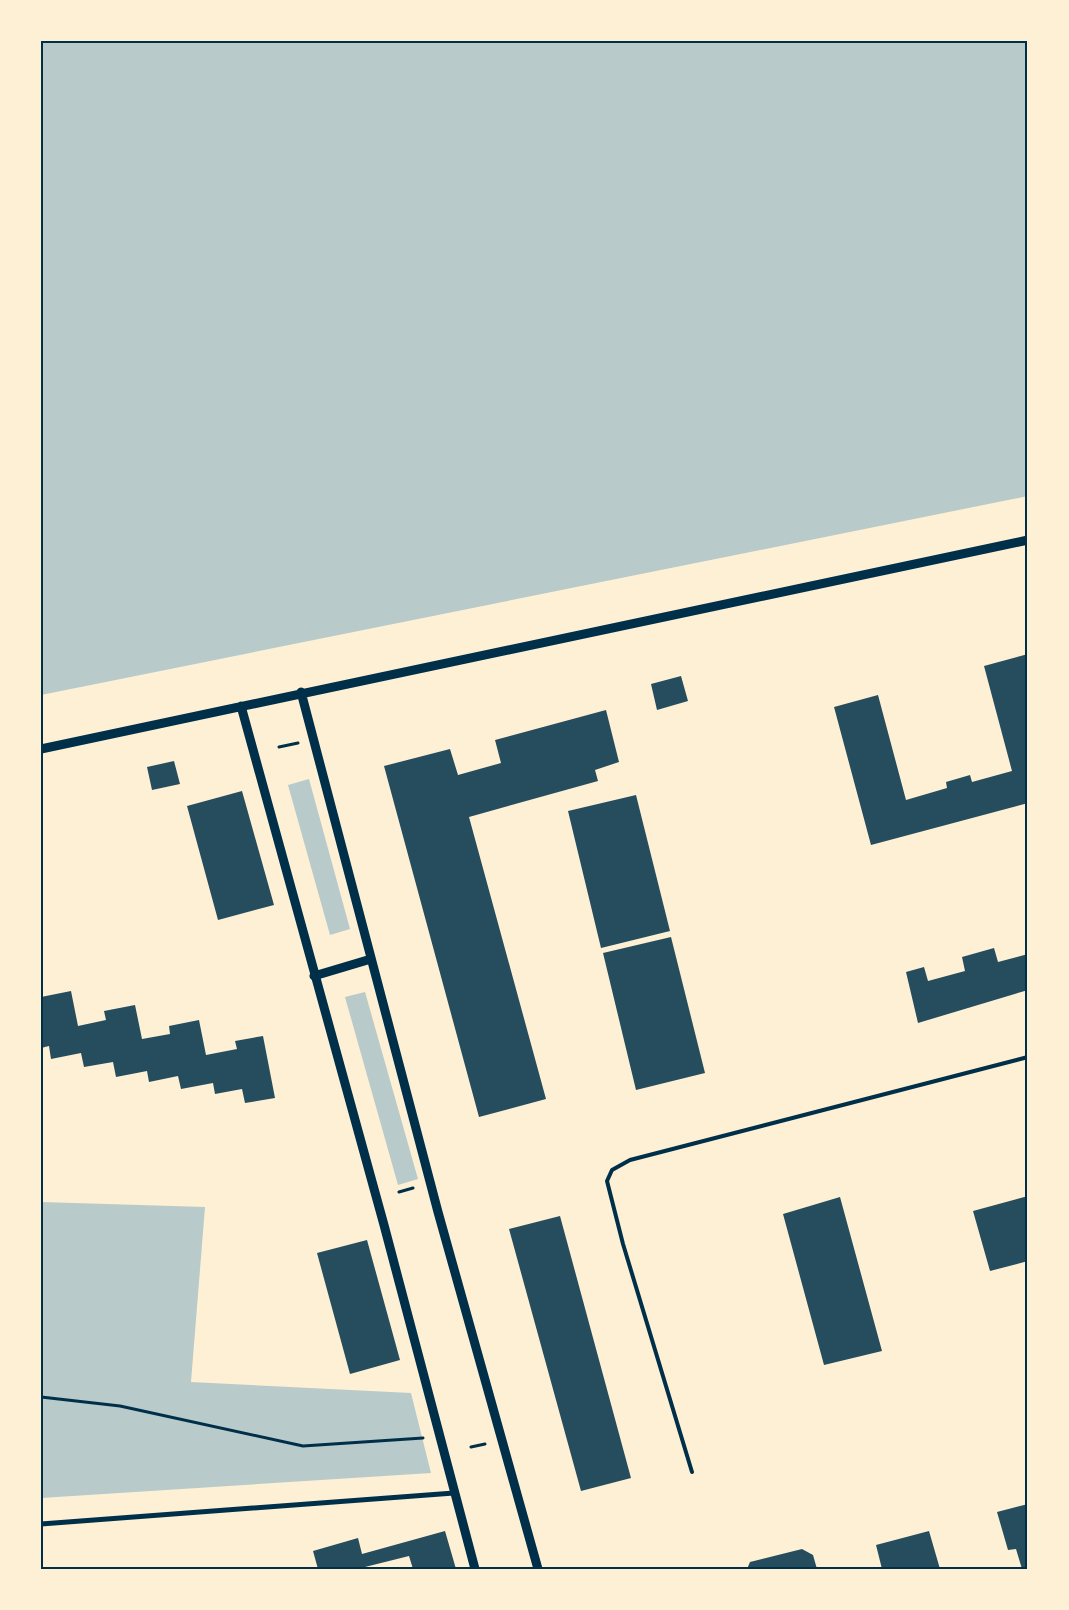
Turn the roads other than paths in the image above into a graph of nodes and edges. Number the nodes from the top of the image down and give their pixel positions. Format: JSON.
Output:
{"nodes":[{"id":1,"x":1028,"y":540,"type":"edge"},
{"id":2,"x":301,"y":692,"type":"junction"},
{"id":3,"x":241,"y":706,"type":"junction"},
{"id":4,"x":41,"y":749,"type":"edge"},
{"id":5,"x":371,"y":959,"type":"junction"},
{"id":6,"x":314,"y":976,"type":"junction"},
{"id":7,"x":1028,"y":1057,"type":"edge"},
{"id":8,"x":692,"y":1472,"type":"dead end"},
{"id":9,"x":454,"y":1493,"type":"junction"},
{"id":10,"x":41,"y":1524,"type":"edge"},
{"id":11,"x":475,"y":1569,"type":"edge"},
{"id":12,"x":538,"y":1569,"type":"edge"}],
"edges":[{"from":1,"to":2,"type":"street"},
{"from":2,"to":3,"type":"street"},
{"from":2,"to":5,"type":"street"},
{"from":3,"to":4,"type":"street"},
{"from":3,"to":6,"type":"street"},
{"from":5,"to":6,"type":"street"},
{"from":5,"to":12,"type":"street"},
{"from":6,"to":9,"type":"street"},
{"from":7,"to":8,"type":"lane"},
{"from":9,"to":10,"type":"street"},
{"from":9,"to":11,"type":"street"}]}
